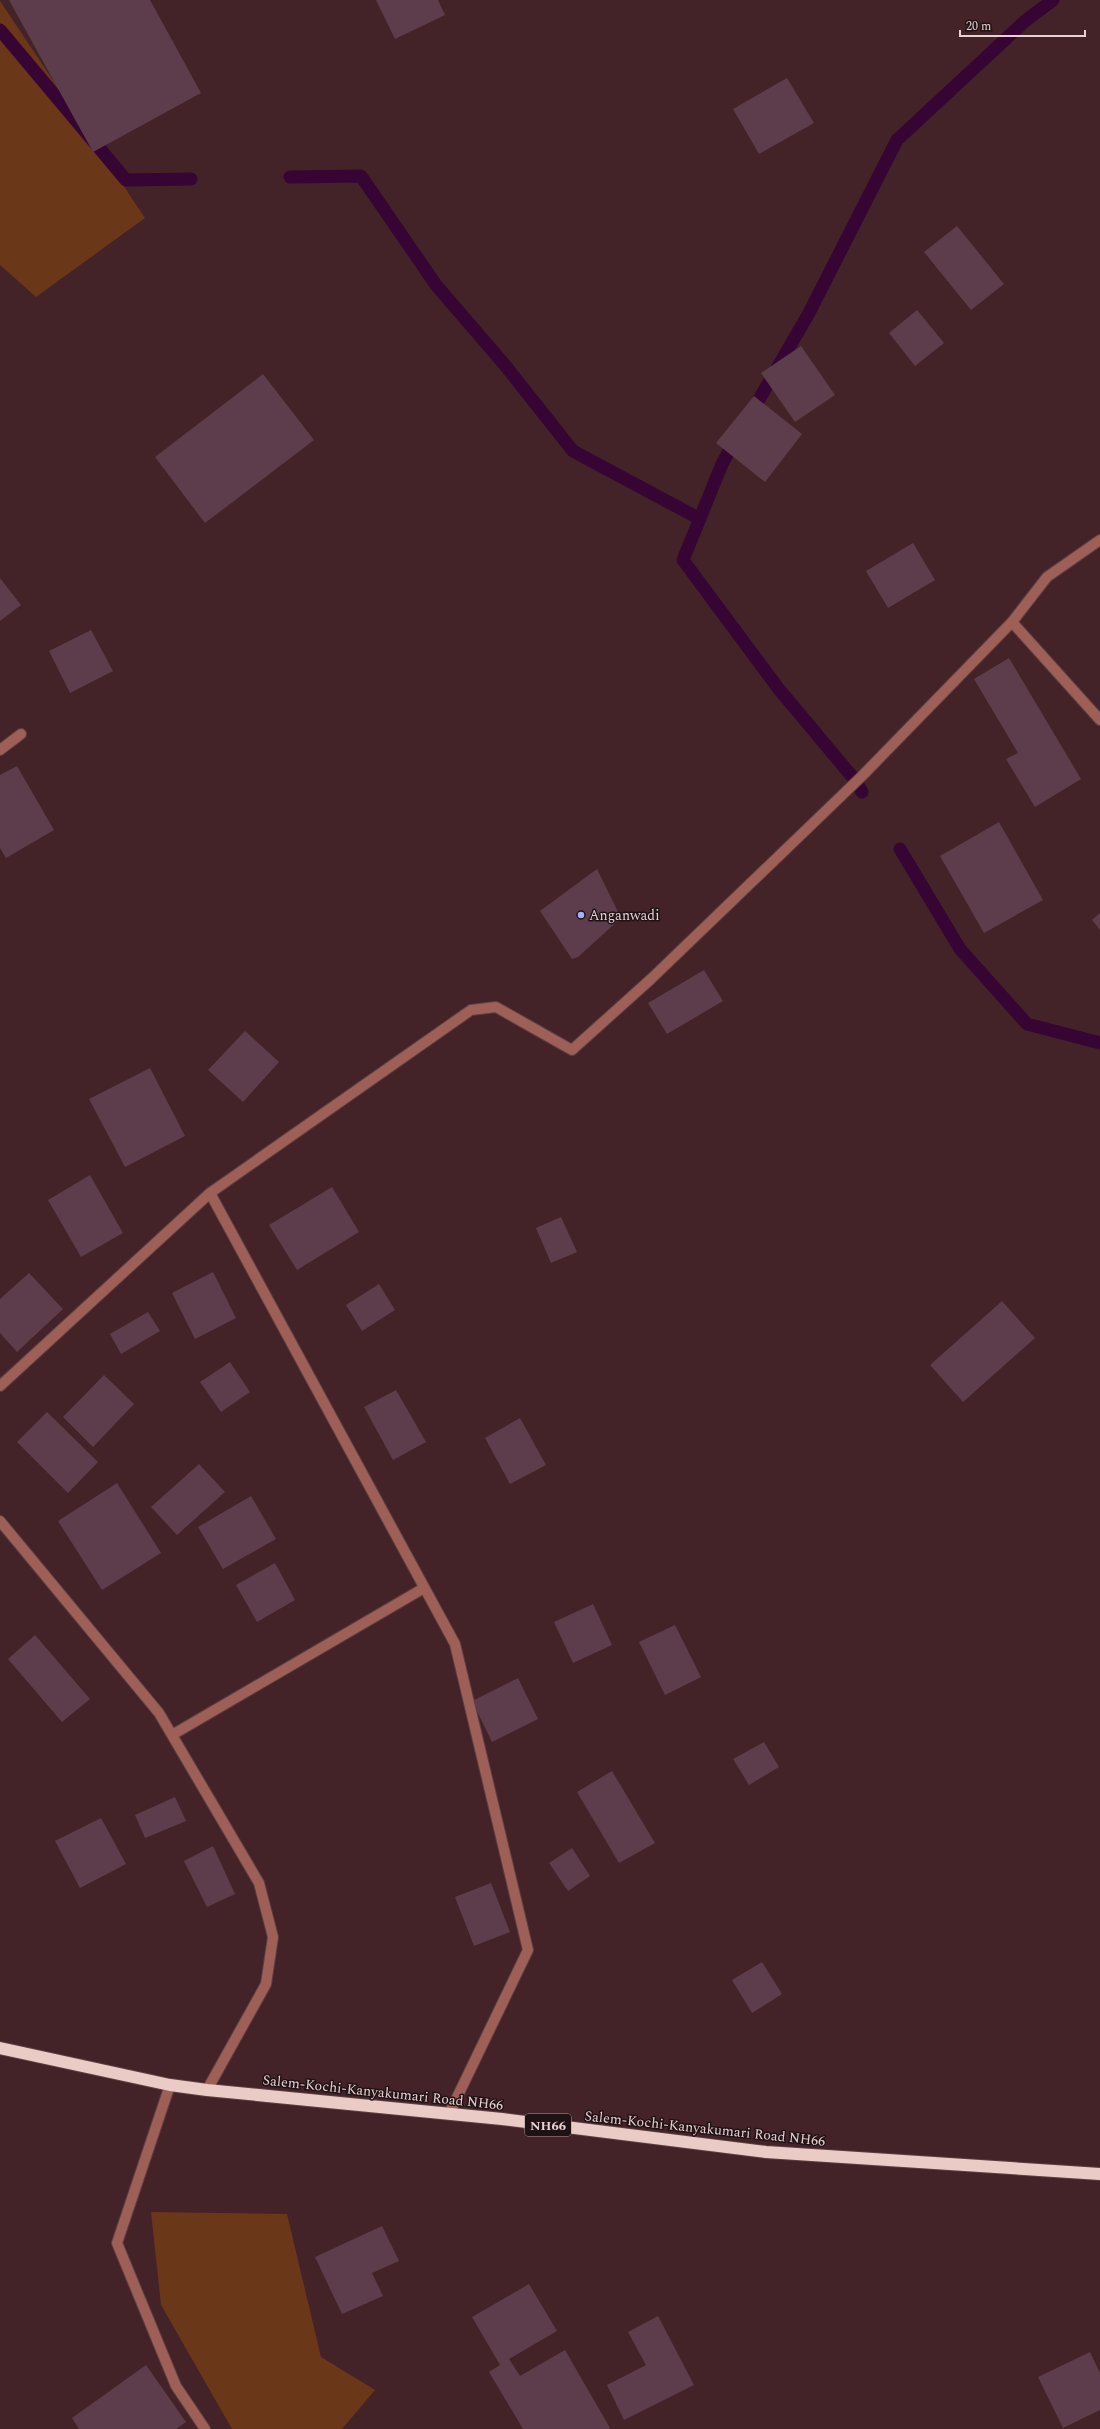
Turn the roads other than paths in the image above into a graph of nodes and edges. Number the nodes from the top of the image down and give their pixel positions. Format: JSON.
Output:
{"nodes":[{"id":1,"x":1100,"y":540,"type":"edge"},
{"id":2,"x":1012,"y":622,"type":"junction"},
{"id":3,"x":1100,"y":720,"type":"edge"},
{"id":4,"x":21,"y":734,"type":"dead end"},
{"id":5,"x":0,"y":750,"type":"edge"},
{"id":6,"x":210,"y":1193,"type":"junction"},
{"id":7,"x":0,"y":1386,"type":"edge"},
{"id":8,"x":0,"y":1521,"type":"edge"},
{"id":9,"x":424,"y":1588,"type":"junction"},
{"id":10,"x":172,"y":1735,"type":"junction"},
{"id":11,"x":0,"y":2048,"type":"edge"},
{"id":12,"x":170,"y":2085,"type":"junction"},
{"id":13,"x":207,"y":2090,"type":"junction"},
{"id":14,"x":449,"y":2114,"type":"junction"},
{"id":15,"x":1100,"y":2174,"type":"edge"},
{"id":16,"x":205,"y":2429,"type":"edge"}],
"edges":[{"from":1,"to":2,"type":"street"},
{"from":2,"to":3,"type":"street"},
{"from":2,"to":6,"type":"street"},
{"from":4,"to":5,"type":"street"},
{"from":6,"to":7,"type":"street"},
{"from":6,"to":9,"type":"street"},
{"from":8,"to":10,"type":"street"},
{"from":9,"to":10,"type":"street"},
{"from":9,"to":14,"type":"street"},
{"from":10,"to":13,"type":"street"},
{"from":11,"to":12,"type":"highway","name":"Salem-Kochi-Kanyakumari Road NH66","number":"NH66"},
{"from":12,"to":13,"type":"highway","name":"Salem-Kochi-Kanyakumari Road NH66","number":"NH66"},
{"from":12,"to":16,"type":"street"},
{"from":13,"to":14,"type":"highway","name":"Salem-Kochi-Kanyakumari Road NH66","number":"NH66"},
{"from":14,"to":15,"type":"highway","name":"Salem-Kochi-Kanyakumari Road NH66","number":"NH66"}]}
